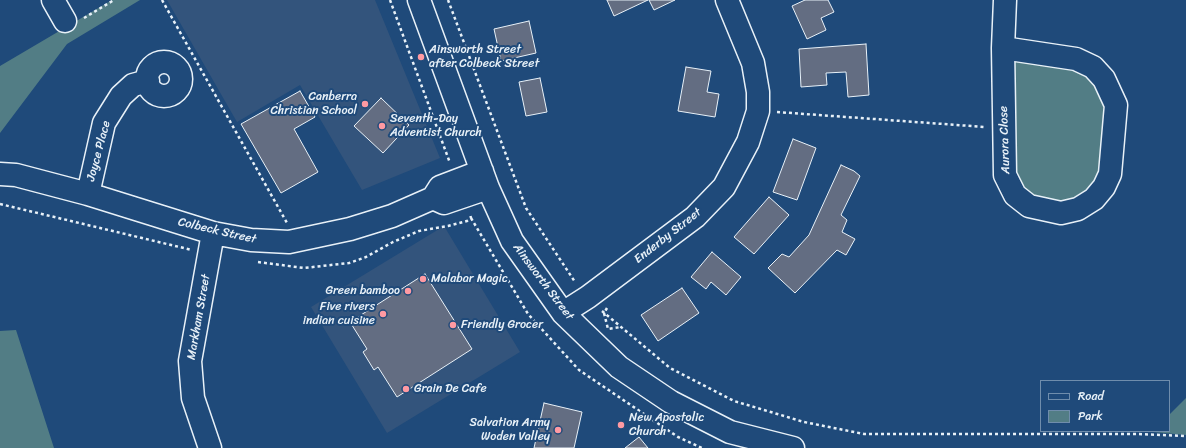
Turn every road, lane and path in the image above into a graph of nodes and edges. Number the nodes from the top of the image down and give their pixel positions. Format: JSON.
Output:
{"nodes":[{"id":1,"x":53,"y":0,"type":"edge"},
{"id":2,"x":162,"y":0,"type":"edge"},
{"id":3,"x":390,"y":0,"type":"edge"},
{"id":4,"x":419,"y":0,"type":"edge"},
{"id":5,"x":448,"y":0,"type":"edge"},
{"id":6,"x":727,"y":0,"type":"edge"},
{"id":7,"x":1005,"y":0,"type":"edge"},
{"id":8,"x":65,"y":21,"type":"dead end"},
{"id":9,"x":1003,"y":48,"type":"junction"},
{"id":10,"x":148,"y":81,"type":"dead end"},
{"id":11,"x":758,"y":111,"type":"junction"},
{"id":12,"x":1004,"y":129,"type":"junction"},
{"id":13,"x":0,"y":174,"type":"edge"},
{"id":14,"x":485,"y":180,"type":"junction"},
{"id":15,"x":461,"y":188,"type":"junction"},
{"id":16,"x":88,"y":194,"type":"junction"},
{"id":17,"x":0,"y":204,"type":"edge"},
{"id":18,"x":213,"y":232,"type":"junction"},
{"id":19,"x":297,"y":241,"type":"junction"},
{"id":20,"x":210,"y":258,"type":"junction"},
{"id":21,"x":255,"y":261,"type":"dead end"},
{"id":22,"x":588,"y":297,"type":"junction"},
{"id":23,"x":563,"y":313,"type":"junction"},
{"id":24,"x":1186,"y":436,"type":"edge"},
{"id":25,"x":787,"y":447,"type":"edge"},
{"id":26,"x":210,"y":448,"type":"edge"}],
"edges":[{"from":1,"to":8,"type":"street"},
{"from":2,"to":19,"type":"path"},
{"from":3,"to":15,"type":"path"},
{"from":4,"to":14,"type":"street","name":"Ainsworth Street"},
{"from":5,"to":22,"type":"path"},
{"from":6,"to":11,"type":"street","name":"Enderby Street"},
{"from":7,"to":9,"type":"street","name":"Aurora Close"},
{"from":9,"to":12,"type":"street","name":"Aurora Close"},
{"from":9,"to":12,"type":"street","name":"Aurora Close"},
{"from":10,"to":16,"type":"street","name":"Joyce Place"},
{"from":11,"to":12,"type":"path"},
{"from":11,"to":22,"type":"street","name":"Enderby Street"},
{"from":13,"to":16,"type":"street","name":"Colbeck Street"},
{"from":14,"to":15,"type":"street","name":"Colbeck Street"},
{"from":14,"to":23,"type":"street","name":"Ainsworth Street"},
{"from":15,"to":19,"type":"street","name":"Colbeck Street"},
{"from":15,"to":21,"type":"path"},
{"from":16,"to":18,"type":"street","name":"Colbeck Street"},
{"from":17,"to":20,"type":"path"},
{"from":18,"to":19,"type":"street","name":"Colbeck Street"},
{"from":18,"to":20,"type":"street","name":"Markham Street"},
{"from":20,"to":26,"type":"street","name":"Markham Street"},
{"from":22,"to":23,"type":"street","name":"Enderby Street"},
{"from":22,"to":24,"type":"path"},
{"from":23,"to":25,"type":"street","name":"Ainsworth Street"}]}
